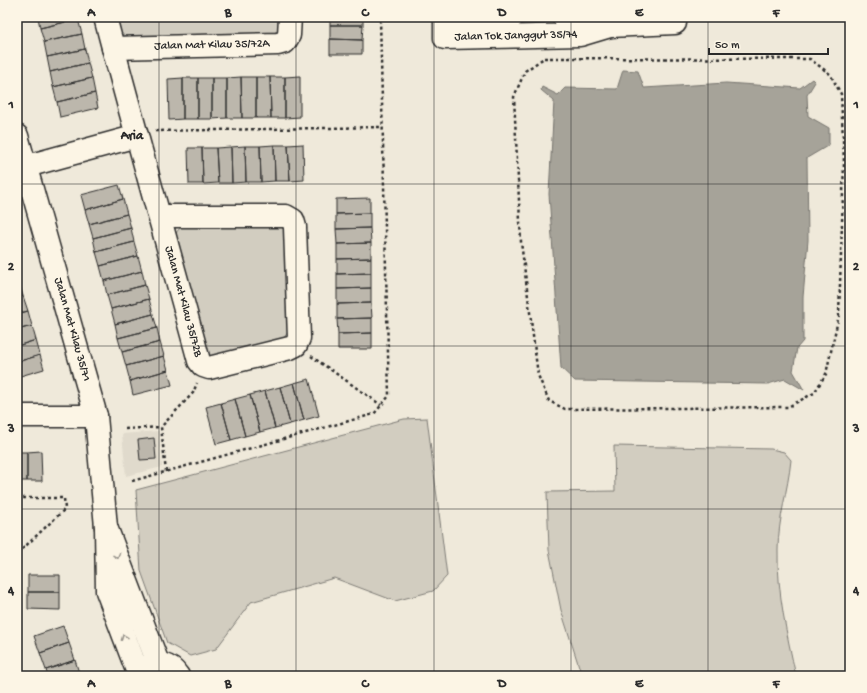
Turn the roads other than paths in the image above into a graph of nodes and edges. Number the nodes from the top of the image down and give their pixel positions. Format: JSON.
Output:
{"nodes":[{"id":1,"x":105,"y":17,"type":"edge"},
{"id":2,"x":290,"y":17,"type":"edge"},
{"id":3,"x":512,"y":17,"type":"edge"},
{"id":4,"x":564,"y":17,"type":"edge"},
{"id":5,"x":675,"y":20,"type":"edge"},
{"id":6,"x":473,"y":24,"type":"edge"},
{"id":7,"x":445,"y":25,"type":"edge"},
{"id":8,"x":610,"y":26,"type":"junction"},
{"id":9,"x":113,"y":48,"type":"junction"},
{"id":10,"x":17,"y":136,"type":"edge"},
{"id":11,"x":137,"y":136,"type":"junction"},
{"id":12,"x":26,"y":166,"type":"junction"},
{"id":13,"x":159,"y":216,"type":"junction"},
{"id":14,"x":17,"y":416,"type":"edge"},
{"id":15,"x":96,"y":416,"type":"junction"},
{"id":16,"x":106,"y":527,"type":"junction"},
{"id":17,"x":158,"y":663,"type":"junction"},
{"id":18,"x":138,"y":675,"type":"edge"},
{"id":19,"x":178,"y":676,"type":"edge"}],
"edges":[{"from":1,"to":9,"type":"street"},
{"from":2,"to":9,"type":"street","name":"Jalan Mat Kilau 35/72A"},
{"from":3,"to":6,"type":"street","name":"Jalan Tok Janggut 35/74"},
{"from":4,"to":8,"type":"street","name":"Jalan Tok Janggut 35/74"},
{"from":5,"to":8,"type":"street","name":"Jalan Tok Janggut 35/74"},
{"from":6,"to":7,"type":"street","name":"Jalan Tok Janggut 35/74"},
{"from":6,"to":8,"type":"street","name":"Jalan Tok Janggut 35/74"},
{"from":9,"to":11,"type":"street"},
{"from":10,"to":12,"type":"street","name":"Jalan Mat Kilau 35/71"},
{"from":11,"to":12,"type":"street"},
{"from":11,"to":13,"type":"street","name":"Jalan Mat Kilau 35/72B"},
{"from":12,"to":15,"type":"street","name":"Jalan Mat Kilau 35/71"},
{"from":13,"to":13,"type":"street","name":"Jalan Mat Kilau 35/72B"},
{"from":14,"to":15,"type":"street"},
{"from":15,"to":16,"type":"street","name":"Jalan Mat Kilau 35/71"},
{"from":16,"to":17,"type":"street","name":"Jalan Mat Kilau 35/71","one_way":true},
{"from":18,"to":16,"type":"street","name":"Jalan Mat Kilau 35/71","one_way":true},
{"from":17,"to":18,"type":"street"},
{"from":17,"to":19,"type":"street"}]}
